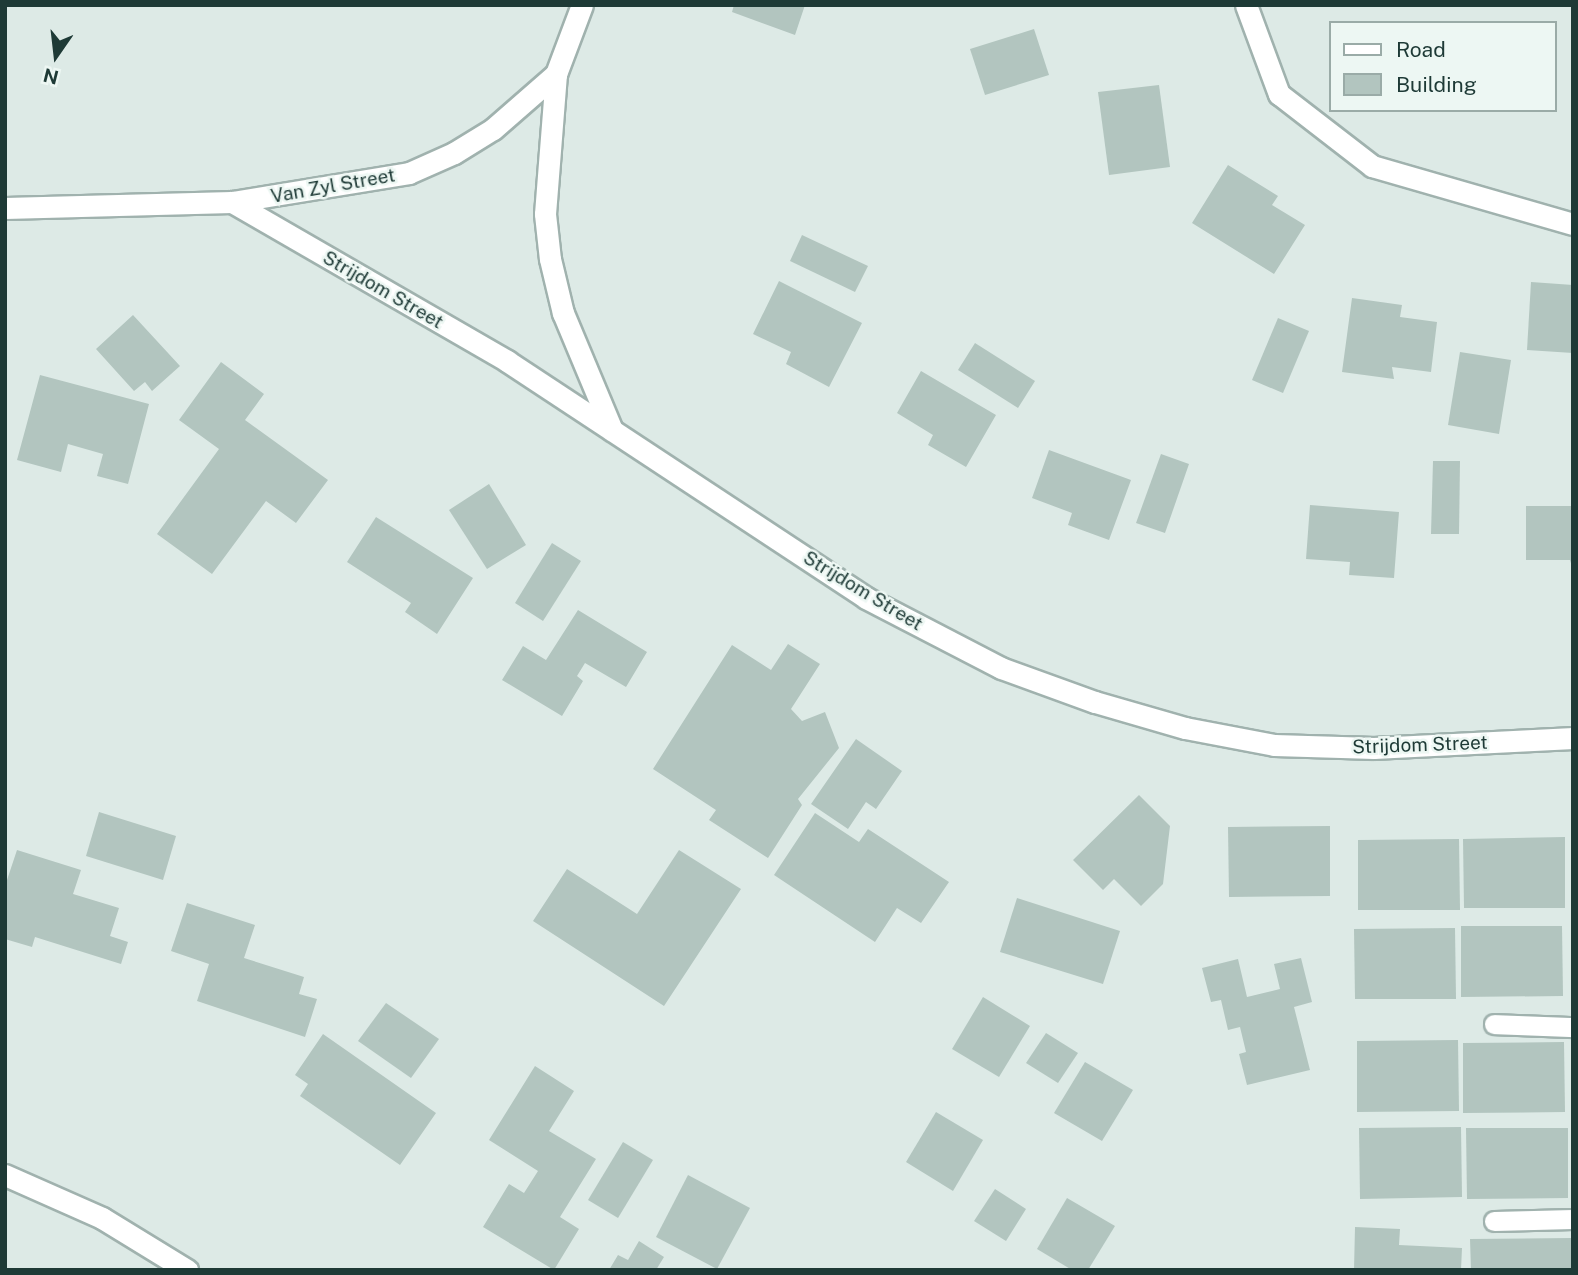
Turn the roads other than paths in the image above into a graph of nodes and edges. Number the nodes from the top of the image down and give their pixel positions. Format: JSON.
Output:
{"nodes":[{"id":1,"x":582,"y":5,"type":"edge"},
{"id":2,"x":1246,"y":5,"type":"edge"},
{"id":3,"x":556,"y":74,"type":"junction"},
{"id":4,"x":232,"y":202,"type":"junction"},
{"id":5,"x":5,"y":208,"type":"edge"},
{"id":6,"x":1573,"y":224,"type":"edge"},
{"id":7,"x":611,"y":430,"type":"junction"},
{"id":8,"x":1573,"y":738,"type":"edge"},
{"id":9,"x":1494,"y":1024,"type":"dead end"},
{"id":10,"x":1573,"y":1027,"type":"edge"},
{"id":11,"x":5,"y":1175,"type":"edge"},
{"id":12,"x":1573,"y":1219,"type":"edge"},
{"id":13,"x":1494,"y":1221,"type":"dead end"},
{"id":14,"x":187,"y":1270,"type":"edge"}],
"edges":[{"from":1,"to":3,"type":"street","name":"Van Zyl Street"},
{"from":2,"to":6,"type":"street"},
{"from":3,"to":4,"type":"street","name":"Van Zyl Street"},
{"from":3,"to":7,"type":"street"},
{"from":4,"to":5,"type":"street","name":"Van Zyl Street"},
{"from":4,"to":7,"type":"street","name":"Strijdom Street"},
{"from":7,"to":8,"type":"street","name":"Strijdom Street"},
{"from":9,"to":10,"type":"lane"},
{"from":11,"to":14,"type":"street"},
{"from":12,"to":13,"type":"lane"}]}
